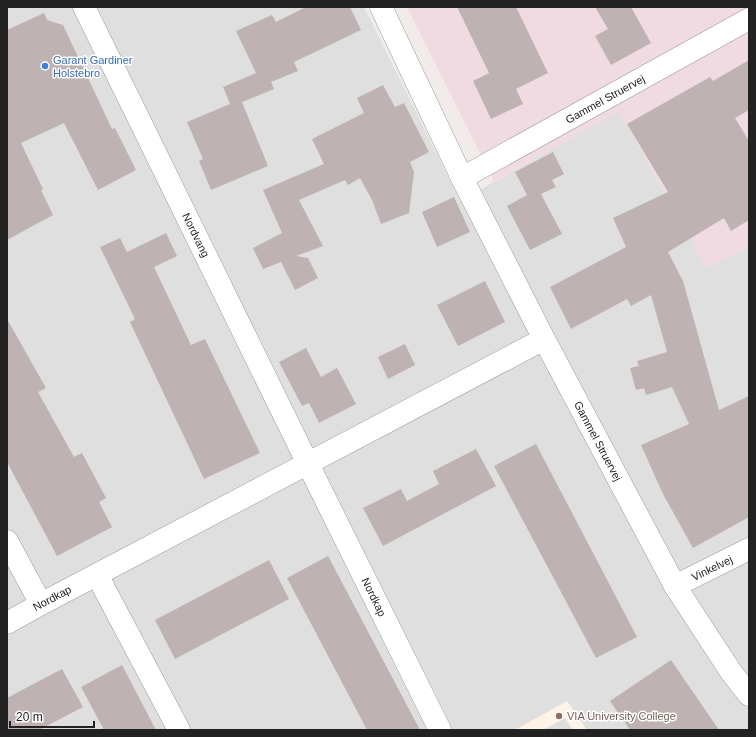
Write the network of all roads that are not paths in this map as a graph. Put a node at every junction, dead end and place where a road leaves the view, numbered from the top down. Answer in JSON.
{"nodes":[{"id":1,"x":84,"y":7,"type":"edge"},
{"id":2,"x":381,"y":7,"type":"edge"},
{"id":3,"x":749,"y":19,"type":"edge"},
{"id":4,"x":462,"y":178,"type":"junction"},
{"id":5,"x":544,"y":339,"type":"junction"},
{"id":6,"x":308,"y":464,"type":"junction"},
{"id":7,"x":7,"y":541,"type":"edge"},
{"id":8,"x":749,"y":549,"type":"edge"},
{"id":9,"x":97,"y":575,"type":"junction"},
{"id":10,"x":675,"y":586,"type":"junction"},
{"id":11,"x":41,"y":604,"type":"junction"},
{"id":12,"x":7,"y":623,"type":"edge"},
{"id":13,"x":749,"y":695,"type":"edge"},
{"id":14,"x":179,"y":730,"type":"edge"},
{"id":15,"x":440,"y":730,"type":"edge"}],
"edges":[{"from":1,"to":6,"type":"street","name":"Nordvang"},
{"from":2,"to":4,"type":"street","name":"Gammel Struervej"},
{"from":3,"to":4,"type":"street","name":"Gammel Struervej"},
{"from":4,"to":5,"type":"street","name":"Gammel Struervej"},
{"from":5,"to":6,"type":"street","name":"Nordkap"},
{"from":5,"to":10,"type":"street","name":"Gammel Struervej"},
{"from":6,"to":9,"type":"street","name":"Nordkap"},
{"from":6,"to":15,"type":"street","name":"Nordkap"},
{"from":7,"to":11,"type":"street"},
{"from":8,"to":10,"type":"street","name":"Vinkelvej"},
{"from":9,"to":11,"type":"street","name":"Nordkap"},
{"from":9,"to":14,"type":"street"},
{"from":10,"to":13,"type":"street","name":"Gammel Struervej"},
{"from":11,"to":12,"type":"street","name":"Nordkap"}]}
